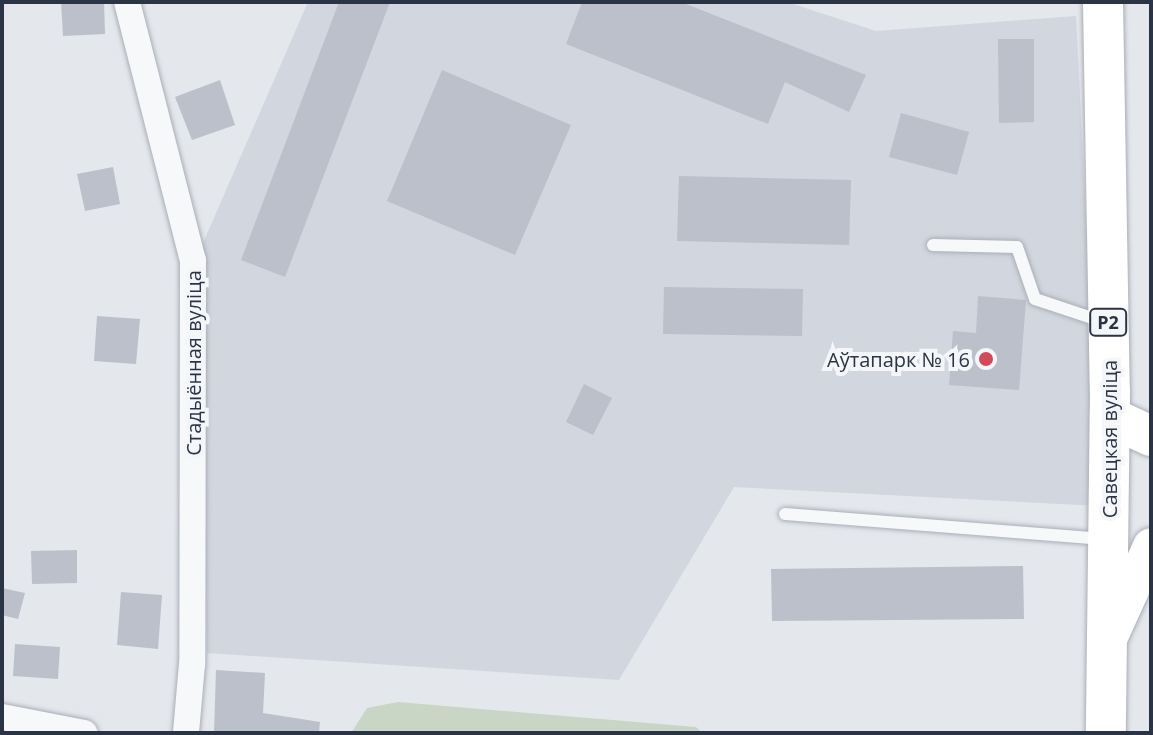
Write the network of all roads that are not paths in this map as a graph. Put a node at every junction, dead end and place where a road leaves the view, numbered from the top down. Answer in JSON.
{"nodes":[{"id":1,"x":127,"y":2,"type":"edge"},
{"id":2,"x":1103,"y":2,"type":"edge"},
{"id":3,"x":933,"y":245,"type":"dead end"},
{"id":4,"x":1108,"y":322,"type":"junction"},
{"id":5,"x":1110,"y":417,"type":"junction"},
{"id":6,"x":1151,"y":436,"type":"edge"},
{"id":7,"x":785,"y":514,"type":"dead end"},
{"id":8,"x":1108,"y":540,"type":"junction"},
{"id":9,"x":1151,"y":546,"type":"edge"},
{"id":10,"x":1108,"y":642,"type":"junction"},
{"id":11,"x":2,"y":717,"type":"edge"},
{"id":12,"x":84,"y":733,"type":"edge"},
{"id":13,"x":186,"y":733,"type":"edge"},
{"id":14,"x":1106,"y":733,"type":"edge"}],
"edges":[{"from":1,"to":13,"type":"street","name":"Стадыённая вуліца"},
{"from":2,"to":4,"type":"main road","name":"Савецкая вуліца","number":"Р2"},
{"from":3,"to":4,"type":"lane"},
{"from":4,"to":5,"type":"main road","name":"Савецкая вуліца","number":"Р2"},
{"from":5,"to":6,"type":"main road"},
{"from":5,"to":8,"type":"main road","name":"Савецкая вуліца","number":"Р2"},
{"from":7,"to":8,"type":"lane"},
{"from":8,"to":10,"type":"main road","name":"Савецкая вуліца","number":"Р2"},
{"from":9,"to":10,"type":"main road"},
{"from":10,"to":14,"type":"main road","name":"Савецкая вуліца","number":"Р2"},
{"from":11,"to":12,"type":"street"}]}
